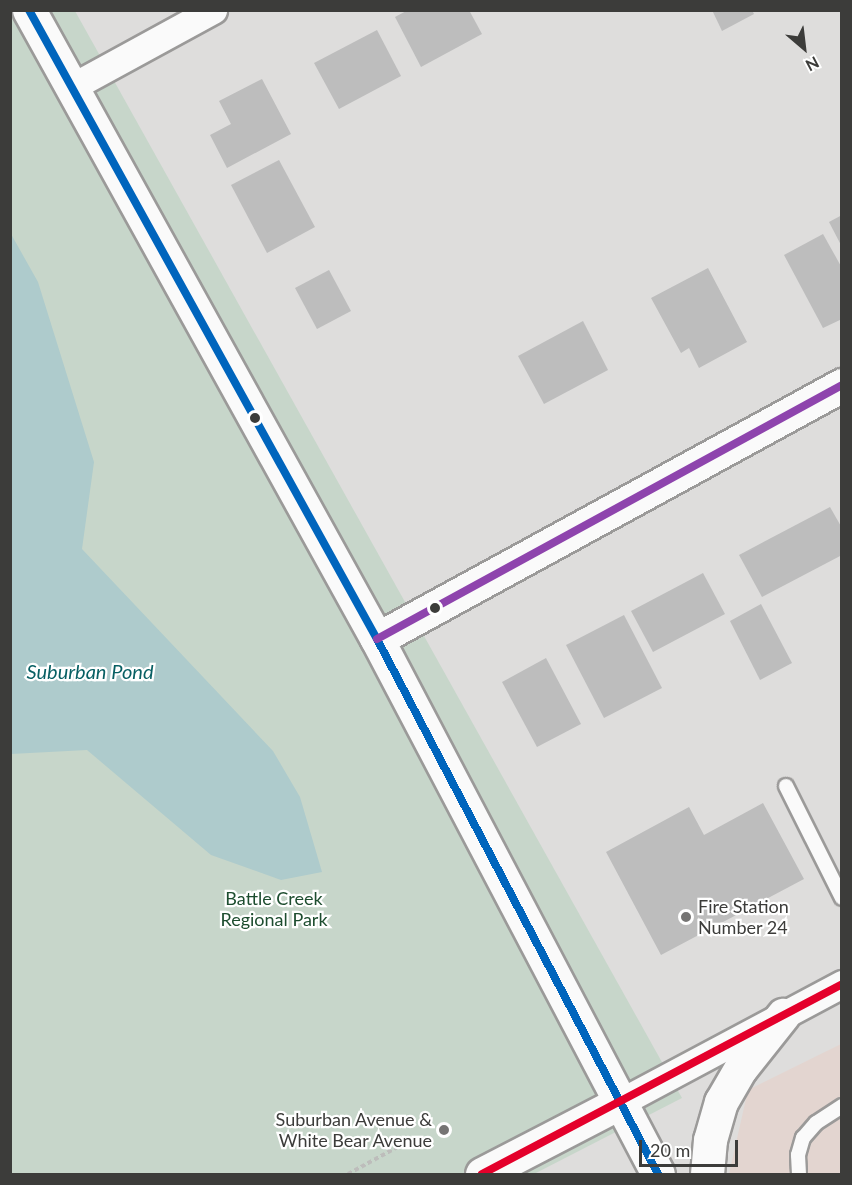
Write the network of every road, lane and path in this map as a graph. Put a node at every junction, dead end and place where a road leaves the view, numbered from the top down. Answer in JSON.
{"nodes":[{"id":1,"x":29,"y":10,"type":"edge"},
{"id":2,"x":213,"y":10,"type":"edge"},
{"id":3,"x":70,"y":88,"type":"junction"},
{"id":4,"x":842,"y":386,"type":"edge"},
{"id":5,"x":377,"y":639,"type":"junction"},
{"id":6,"x":786,"y":786,"type":"dead end"},
{"id":7,"x":842,"y":898,"type":"edge"},
{"id":8,"x":842,"y":984,"type":"edge"},
{"id":9,"x":783,"y":1015,"type":"junction"},
{"id":10,"x":619,"y":1103,"type":"junction"},
{"id":11,"x":842,"y":1106,"type":"edge"},
{"id":12,"x":410,"y":1140,"type":"dead end"},
{"id":13,"x":348,"y":1174,"type":"edge"},
{"id":14,"x":482,"y":1174,"type":"edge"},
{"id":15,"x":658,"y":1174,"type":"edge"},
{"id":16,"x":707,"y":1174,"type":"edge"},
{"id":17,"x":799,"y":1174,"type":"edge"}],
"edges":[{"from":1,"to":3,"type":"street"},
{"from":2,"to":3,"type":"street"},
{"from":3,"to":5,"type":"street"},
{"from":4,"to":5,"type":"street"},
{"from":5,"to":10,"type":"street"},
{"from":6,"to":7,"type":"lane"},
{"from":8,"to":9,"type":"street"},
{"from":9,"to":10,"type":"street"},
{"from":9,"to":16,"type":"street"},
{"from":10,"to":14,"type":"street"},
{"from":10,"to":15,"type":"street"},
{"from":11,"to":17,"type":"lane"},
{"from":12,"to":13,"type":"path"}]}
